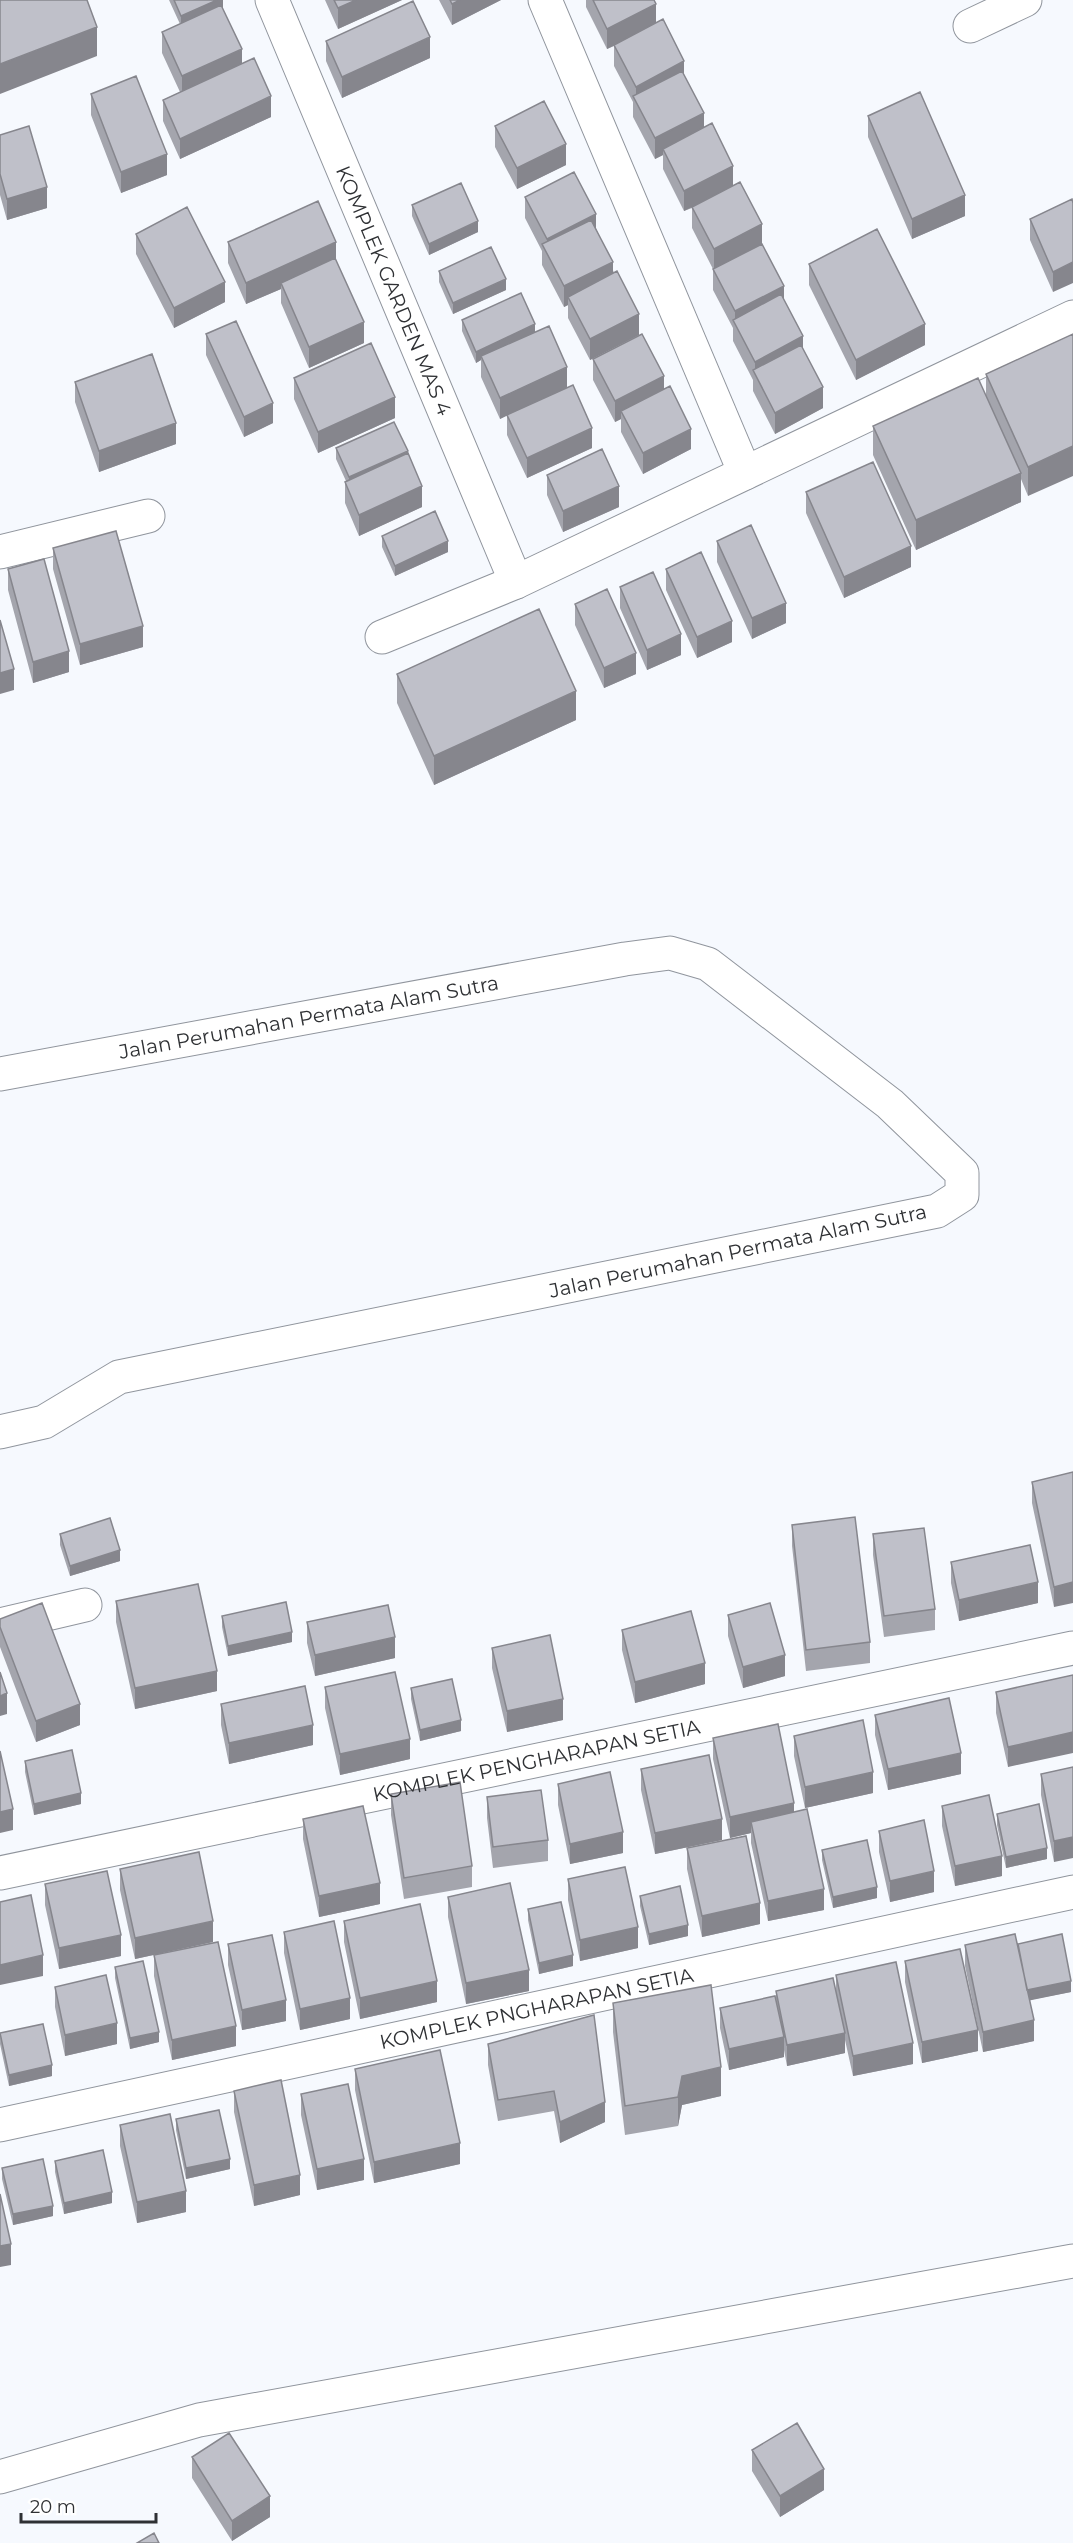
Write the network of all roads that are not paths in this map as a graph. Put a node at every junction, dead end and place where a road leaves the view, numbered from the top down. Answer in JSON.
{"nodes":[{"id":1,"x":272,"y":0,"type":"edge"},
{"id":2,"x":545,"y":0,"type":"edge"},
{"id":3,"x":1025,"y":0,"type":"edge"},
{"id":4,"x":970,"y":26,"type":"dead end"},
{"id":5,"x":1073,"y":317,"type":"edge"},
{"id":6,"x":745,"y":473,"type":"junction"},
{"id":7,"x":148,"y":516,"type":"dead end"},
{"id":8,"x":0,"y":552,"type":"edge"},
{"id":9,"x":516,"y":582,"type":"junction"},
{"id":10,"x":382,"y":637,"type":"dead end"},
{"id":11,"x":0,"y":1074,"type":"edge"},
{"id":12,"x":0,"y":1432,"type":"edge"},
{"id":13,"x":85,"y":1605,"type":"dead end"},
{"id":14,"x":0,"y":1625,"type":"edge"},
{"id":15,"x":1073,"y":1648,"type":"edge"},
{"id":16,"x":0,"y":1873,"type":"edge"},
{"id":17,"x":1073,"y":1892,"type":"edge"},
{"id":18,"x":0,"y":2125,"type":"edge"},
{"id":19,"x":1073,"y":2261,"type":"edge"},
{"id":20,"x":0,"y":2477,"type":"edge"}],
"edges":[{"from":1,"to":9,"type":"street","name":"KOMPLEK GARDEN MAS 4"},
{"from":2,"to":6,"type":"street"},
{"from":3,"to":4,"type":"street"},
{"from":5,"to":6,"type":"street"},
{"from":6,"to":9,"type":"street"},
{"from":7,"to":8,"type":"street"},
{"from":9,"to":10,"type":"street"},
{"from":11,"to":12,"type":"street","name":"Jalan Perumahan Permata Alam Sutra"},
{"from":13,"to":14,"type":"street"},
{"from":15,"to":16,"type":"street","name":"KOMPLEK PENGHARAPAN SETIA"},
{"from":17,"to":18,"type":"street","name":"KOMPLEK PNGHARAPAN SETIA"},
{"from":19,"to":20,"type":"street"}]}
